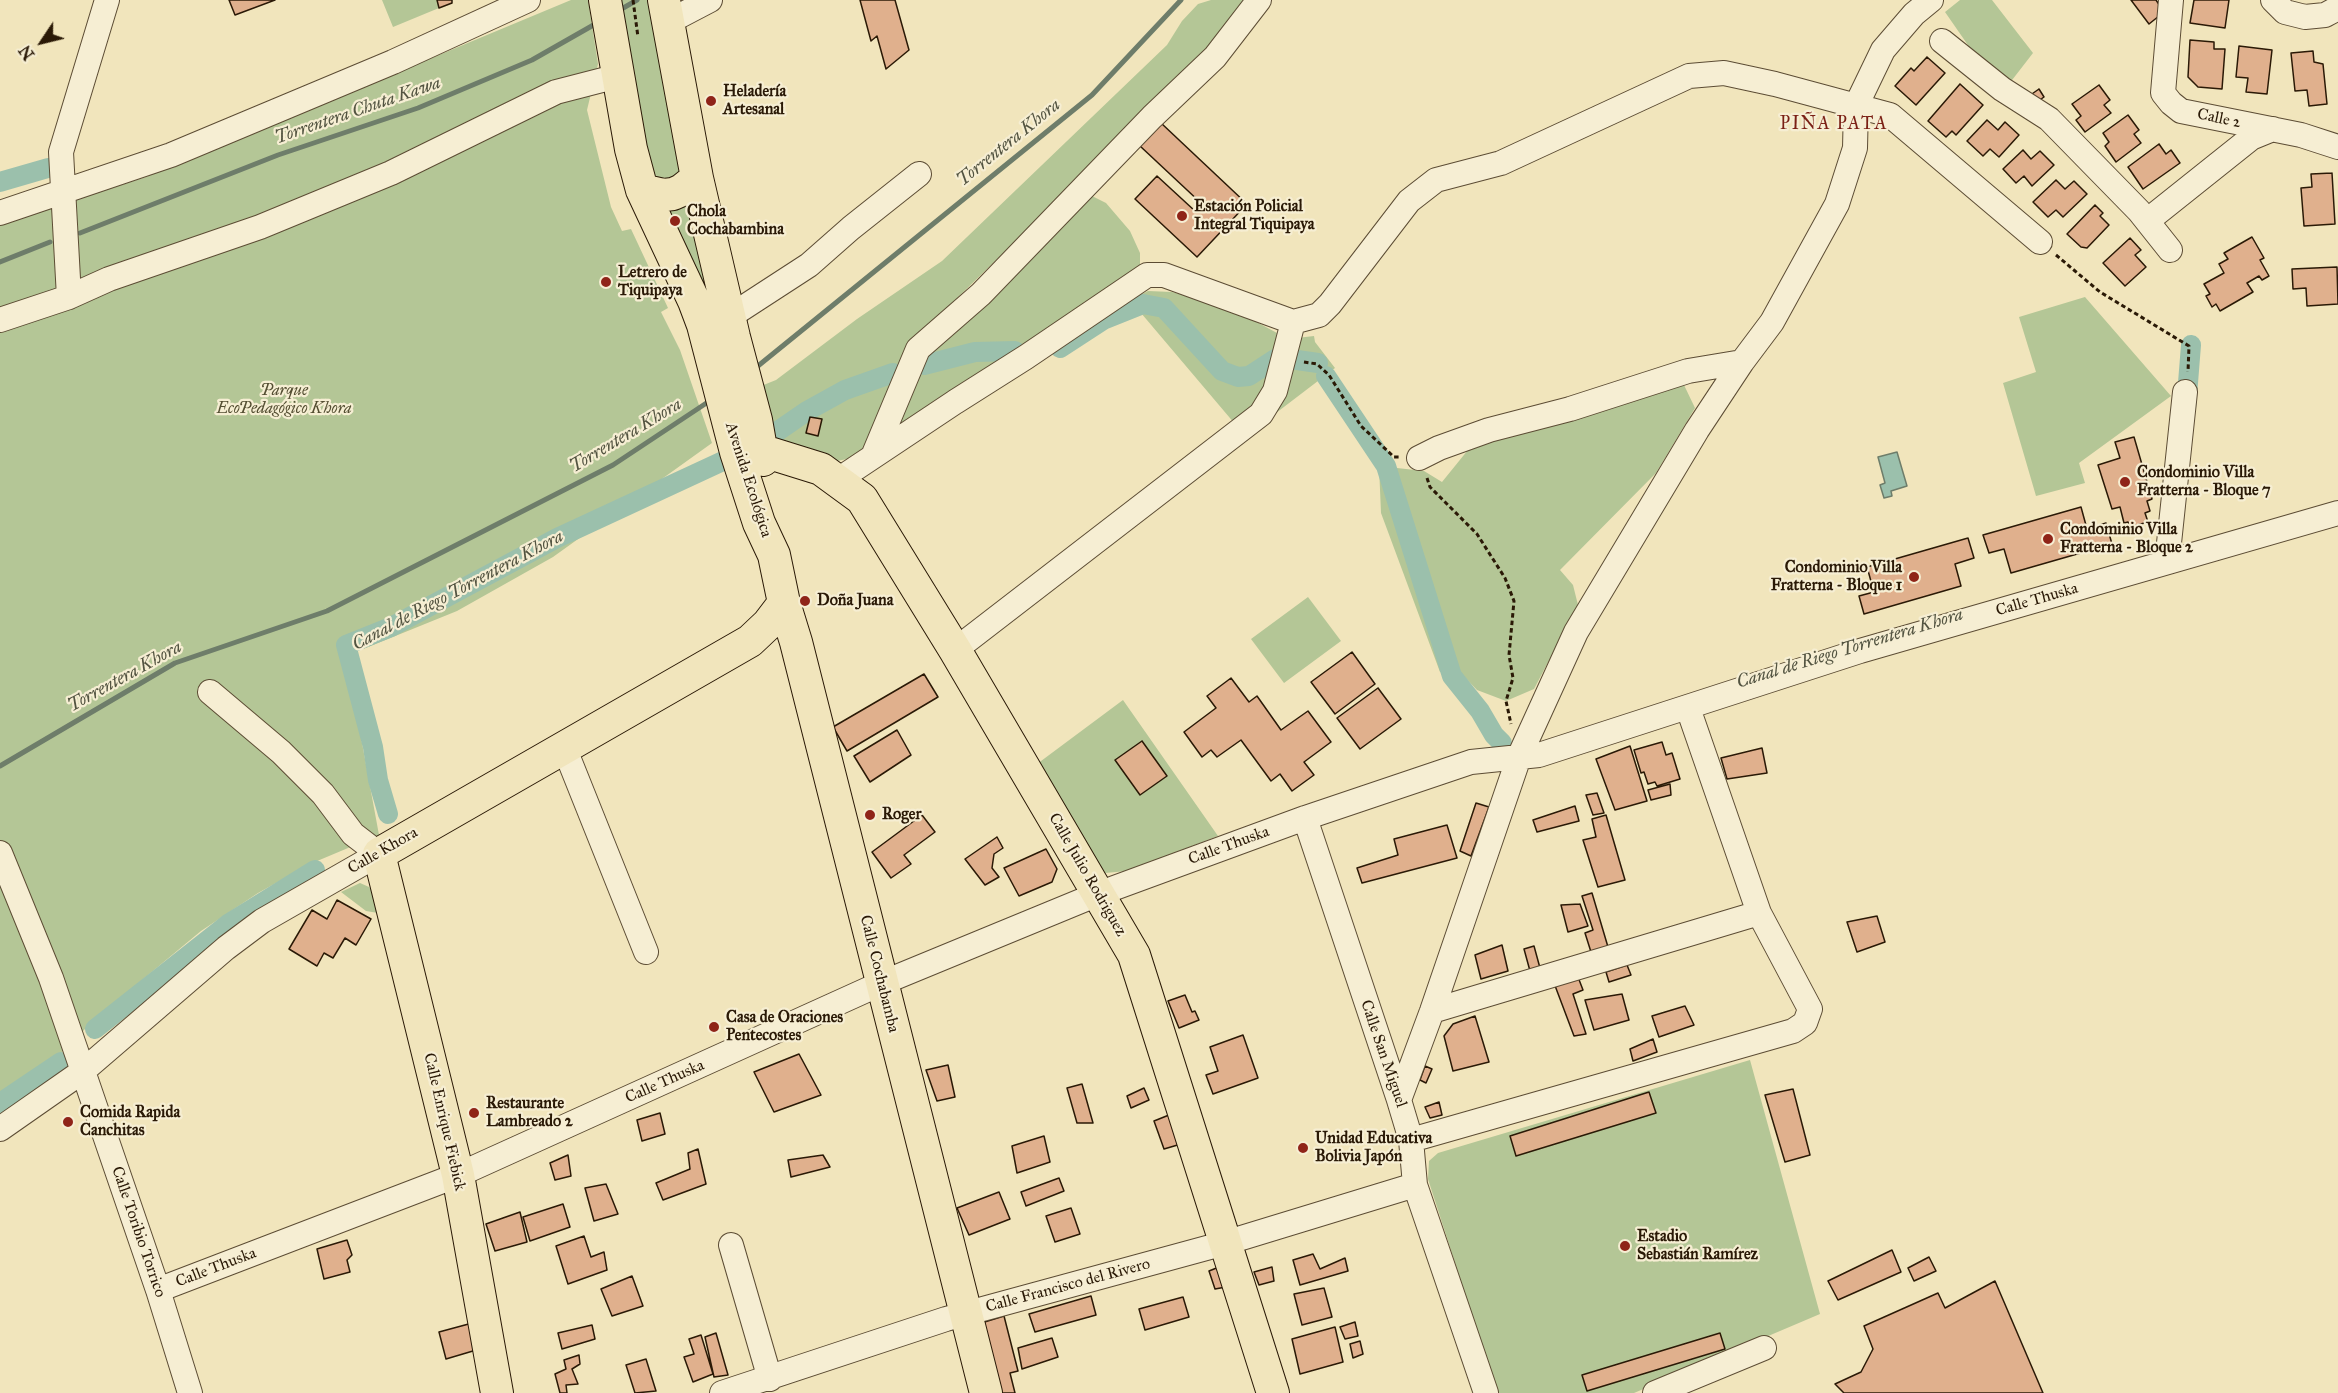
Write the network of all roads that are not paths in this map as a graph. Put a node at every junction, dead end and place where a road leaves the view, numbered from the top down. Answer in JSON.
{"nodes":[{"id":1,"x":107,"y":0,"type":"edge"},
{"id":2,"x":528,"y":0,"type":"edge"},
{"id":3,"x":605,"y":0,"type":"edge"},
{"id":4,"x":710,"y":0,"type":"edge"},
{"id":5,"x":1259,"y":0,"type":"edge"},
{"id":6,"x":1931,"y":0,"type":"edge"},
{"id":7,"x":2170,"y":0,"type":"edge"},
{"id":8,"x":2273,"y":0,"type":"edge"},
{"id":9,"x":2338,"y":8,"type":"edge"},
{"id":10,"x":666,"y":12,"type":"edge"},
{"id":11,"x":1942,"y":41,"type":"dead end"},
{"id":12,"x":618,"y":76,"type":"junction"},
{"id":13,"x":1856,"y":106,"type":"junction"},
{"id":14,"x":2216,"y":117,"type":"junction"},
{"id":15,"x":2273,"y":129,"type":"junction"},
{"id":16,"x":2338,"y":147,"type":"edge"},
{"id":17,"x":919,"y":174,"type":"dead end"},
{"id":18,"x":697,"y":178,"type":"junction"},
{"id":19,"x":642,"y":190,"type":"junction"},
{"id":20,"x":65,"y":191,"type":"junction"},
{"id":21,"x":0,"y":213,"type":"edge"},
{"id":22,"x":2143,"y":216,"type":"junction"},
{"id":23,"x":2040,"y":242,"type":"road end"},
{"id":24,"x":2170,"y":250,"type":"dead end"},
{"id":25,"x":69,"y":297,"type":"junction"},
{"id":26,"x":0,"y":320,"type":"edge"},
{"id":27,"x":1293,"y":322,"type":"junction"},
{"id":28,"x":725,"y":336,"type":"junction"},
{"id":29,"x":1742,"y":362,"type":"junction"},
{"id":30,"x":2185,"y":392,"type":"road end"},
{"id":31,"x":736,"y":412,"type":"junction"},
{"id":32,"x":760,"y":450,"type":"junction"},
{"id":33,"x":874,"y":454,"type":"junction"},
{"id":34,"x":1419,"y":458,"type":"road end"},
{"id":35,"x":838,"y":480,"type":"junction"},
{"id":36,"x":2338,"y":513,"type":"edge"},
{"id":37,"x":774,"y":555,"type":"junction"},
{"id":38,"x":2167,"y":562,"type":"junction"},
{"id":39,"x":784,"y":603,"type":"junction"},
{"id":40,"x":955,"y":650,"type":"junction"},
{"id":41,"x":210,"y":692,"type":"dead end"},
{"id":42,"x":1688,"y":708,"type":"junction"},
{"id":43,"x":564,"y":747,"type":"junction"},
{"id":44,"x":1519,"y":757,"type":"junction"},
{"id":45,"x":1305,"y":818,"type":"junction"},
{"id":46,"x":0,"y":853,"type":"edge"},
{"id":47,"x":379,"y":854,"type":"junction"},
{"id":48,"x":1098,"y":894,"type":"junction"},
{"id":49,"x":1759,"y":914,"type":"junction"},
{"id":50,"x":646,"y":952,"type":"dead end"},
{"id":51,"x":882,"y":983,"type":"junction"},
{"id":52,"x":1432,"y":1011,"type":"junction"},
{"id":53,"x":83,"y":1071,"type":"junction"},
{"id":54,"x":1399,"y":1100,"type":"junction"},
{"id":55,"x":0,"y":1129,"type":"edge"},
{"id":56,"x":1411,"y":1140,"type":"junction"},
{"id":57,"x":458,"y":1175,"type":"junction"},
{"id":58,"x":1415,"y":1185,"type":"junction"},
{"id":59,"x":1225,"y":1243,"type":"junction"},
{"id":60,"x":731,"y":1245,"type":"dead end"},
{"id":61,"x":158,"y":1290,"type":"junction"},
{"id":62,"x":965,"y":1314,"type":"junction"},
{"id":63,"x":1764,"y":1348,"type":"dead end"},
{"id":64,"x":770,"y":1378,"type":"junction"},
{"id":65,"x":190,"y":1393,"type":"edge"},
{"id":66,"x":496,"y":1393,"type":"edge"},
{"id":67,"x":722,"y":1393,"type":"edge"},
{"id":68,"x":986,"y":1393,"type":"edge"},
{"id":69,"x":1274,"y":1393,"type":"edge"},
{"id":70,"x":1486,"y":1393,"type":"edge"},
{"id":71,"x":1655,"y":1393,"type":"edge"}],
"edges":[{"from":1,"to":20,"type":"street"},
{"from":2,"to":20,"type":"street"},
{"from":3,"to":12,"type":"main road","name":"Avenida Ecológica"},
{"from":4,"to":10,"type":"street"},
{"from":5,"to":33,"type":"street"},
{"from":6,"to":13,"type":"street"},
{"from":7,"to":14,"type":"street","name":"Calle 2"},
{"from":8,"to":9,"type":"street"},
{"from":10,"to":18,"type":"main road","name":"Avenida Ecológica"},
{"from":11,"to":22,"type":"street"},
{"from":12,"to":19,"type":"main road","name":"Avenida Ecológica"},
{"from":12,"to":25,"type":"street"},
{"from":13,"to":23,"type":"street"},
{"from":13,"to":27,"type":"street"},
{"from":13,"to":29,"type":"street"},
{"from":14,"to":15,"type":"street","name":"Calle 2"},
{"from":14,"to":22,"type":"street"},
{"from":15,"to":16,"type":"street","name":"Calle 2"},
{"from":15,"to":22,"type":"street"},
{"from":17,"to":28,"type":"street"},
{"from":18,"to":19,"type":"main road"},
{"from":18,"to":28,"type":"main road","name":"Avenida Ecológica"},
{"from":19,"to":28,"type":"main road","name":"Avenida Ecológica"},
{"from":20,"to":21,"type":"street"},
{"from":20,"to":25,"type":"street"},
{"from":22,"to":24,"type":"street"},
{"from":25,"to":26,"type":"street"},
{"from":27,"to":33,"type":"street"},
{"from":27,"to":40,"type":"street"},
{"from":28,"to":31,"type":"main road","name":"Avenida Ecológica"},
{"from":29,"to":34,"type":"street"},
{"from":29,"to":44,"type":"street"},
{"from":30,"to":38,"type":"street"},
{"from":31,"to":32,"type":"main road"},
{"from":31,"to":37,"type":"main road","name":"Avenida Ecológica"},
{"from":32,"to":35,"type":"main road","name":"Calle Julio Rodriguez"},
{"from":32,"to":37,"type":"main road","name":"Avenida Ecológica"},
{"from":33,"to":35,"type":"street"},
{"from":35,"to":40,"type":"main road","name":"Calle Julio Rodriguez"},
{"from":36,"to":38,"type":"street","name":"Calle Thuska"},
{"from":37,"to":39,"type":"main road","name":"Calle Cochabamba"},
{"from":38,"to":42,"type":"street","name":"Calle Thuska"},
{"from":39,"to":43,"type":"main road","name":"Calle Khora"},
{"from":39,"to":51,"type":"main road","name":"Calle Cochabamba"},
{"from":40,"to":48,"type":"main road","name":"Calle Julio Rodriguez"},
{"from":41,"to":47,"type":"street"},
{"from":42,"to":44,"type":"street","name":"Calle Thuska"},
{"from":42,"to":49,"type":"street"},
{"from":43,"to":47,"type":"main road","name":"Calle Khora"},
{"from":43,"to":50,"type":"street"},
{"from":44,"to":45,"type":"street","name":"Calle Thuska"},
{"from":44,"to":52,"type":"street"},
{"from":45,"to":48,"type":"street","name":"Calle Thuska"},
{"from":45,"to":54,"type":"street","name":"Calle San Miguel"},
{"from":46,"to":53,"type":"street","name":"Calle Toribio Torrico"},
{"from":47,"to":53,"type":"street","name":"Calle Khora"},
{"from":47,"to":57,"type":"main road","name":"Calle Enrique Fiebick"},
{"from":48,"to":51,"type":"street","name":"Calle Thuska"},
{"from":48,"to":59,"type":"main road","name":"Calle Julio Rodriguez"},
{"from":49,"to":52,"type":"street"},
{"from":49,"to":56,"type":"street"},
{"from":51,"to":57,"type":"street","name":"Calle Thuska"},
{"from":51,"to":62,"type":"main road","name":"Calle Cochabamba"},
{"from":52,"to":54,"type":"street"},
{"from":53,"to":55,"type":"street","name":"Calle Khora"},
{"from":53,"to":61,"type":"street","name":"Calle Toribio Torrico"},
{"from":54,"to":56,"type":"street","name":"Calle San Miguel"},
{"from":56,"to":58,"type":"street","name":"Calle San Miguel"},
{"from":57,"to":61,"type":"street","name":"Calle Thuska"},
{"from":57,"to":66,"type":"main road","name":"Calle Enrique Fiebick"},
{"from":58,"to":59,"type":"street","name":"Calle Francisco del Rivero"},
{"from":58,"to":70,"type":"street","name":"Calle San Miguel"},
{"from":59,"to":62,"type":"street","name":"Calle Francisco del Rivero"},
{"from":59,"to":69,"type":"main road","name":"Calle Julio Rodriguez"},
{"from":60,"to":64,"type":"street"},
{"from":61,"to":65,"type":"street","name":"Calle Toribio Torrico"},
{"from":62,"to":64,"type":"street","name":"Calle Francisco del Rivero"},
{"from":62,"to":68,"type":"main road","name":"Calle Cochabamba"},
{"from":63,"to":71,"type":"street"},
{"from":64,"to":67,"type":"street","name":"Calle Francisco del Rivero"}]}
